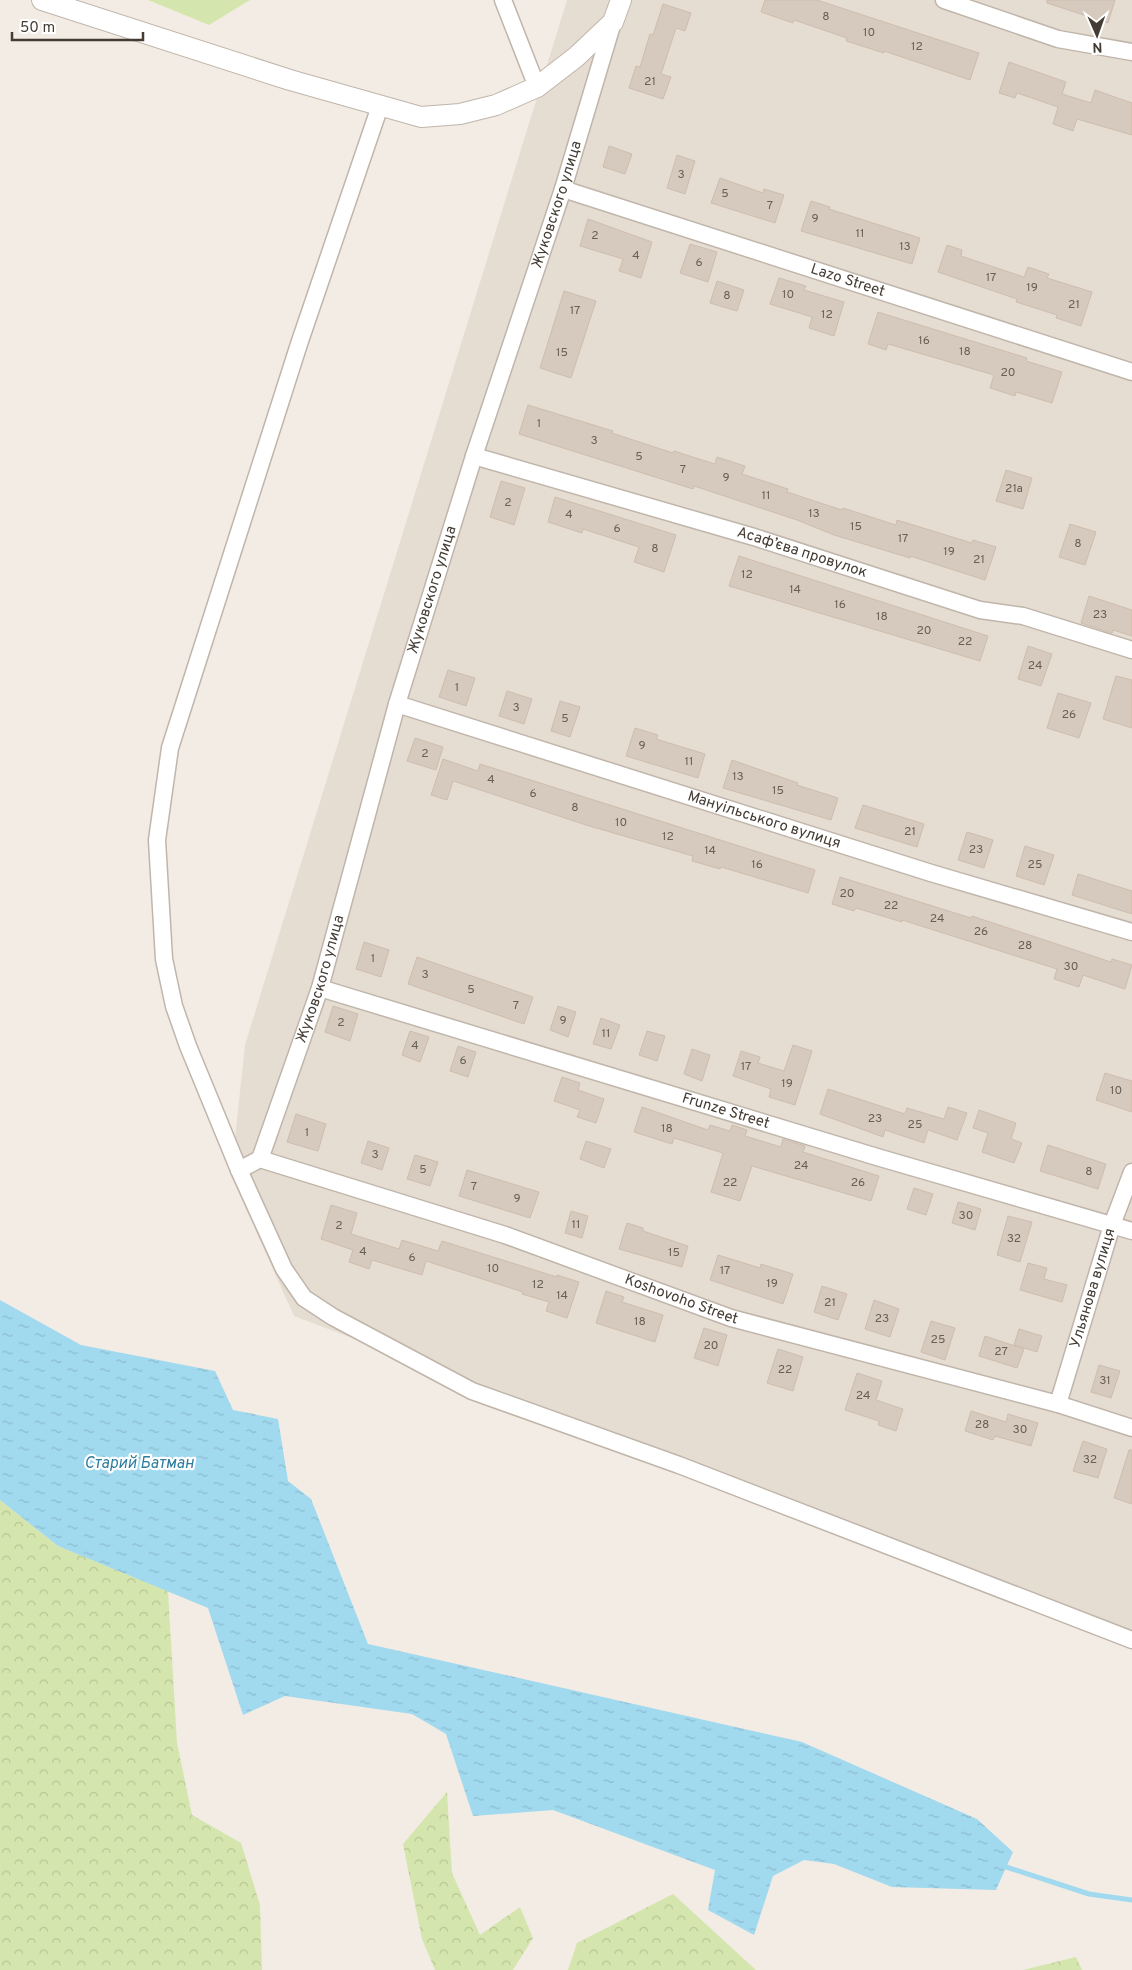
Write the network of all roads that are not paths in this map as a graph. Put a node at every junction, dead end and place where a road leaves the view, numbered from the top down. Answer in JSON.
{"nodes":[{"id":1,"x":42,"y":0,"type":"edge"},
{"id":2,"x":503,"y":0,"type":"edge"},
{"id":3,"x":621,"y":0,"type":"edge"},
{"id":4,"x":944,"y":0,"type":"edge"},
{"id":5,"x":613,"y":22,"type":"junction"},
{"id":6,"x":1132,"y":52,"type":"edge"},
{"id":7,"x":537,"y":87,"type":"junction"},
{"id":8,"x":380,"y":106,"type":"junction"},
{"id":9,"x":563,"y":190,"type":"junction"},
{"id":10,"x":1132,"y":372,"type":"edge"},
{"id":11,"x":474,"y":456,"type":"junction"},
{"id":12,"x":1132,"y":650,"type":"edge"},
{"id":13,"x":397,"y":704,"type":"junction"},
{"id":14,"x":1132,"y":932,"type":"edge"},
{"id":15,"x":320,"y":988,"type":"junction"},
{"id":16,"x":260,"y":1159,"type":"junction"},
{"id":17,"x":239,"y":1170,"type":"junction"},
{"id":18,"x":1132,"y":1172,"type":"edge"},
{"id":19,"x":1112,"y":1225,"type":"junction"},
{"id":20,"x":1132,"y":1231,"type":"edge"},
{"id":21,"x":1058,"y":1404,"type":"junction"},
{"id":22,"x":1132,"y":1428,"type":"edge"},
{"id":23,"x":1132,"y":1640,"type":"edge"}],
"edges":[{"from":1,"to":8,"type":"street"},
{"from":2,"to":7,"type":"street"},
{"from":3,"to":5,"type":"street"},
{"from":4,"to":6,"type":"street"},
{"from":5,"to":7,"type":"street"},
{"from":5,"to":9,"type":"street","name":"Жуковского улица"},
{"from":7,"to":8,"type":"street"},
{"from":8,"to":17,"type":"street"},
{"from":9,"to":10,"type":"street","name":"Lazo Street"},
{"from":9,"to":11,"type":"street","name":"Жуковского улица"},
{"from":11,"to":12,"type":"street","name":"Асаф’єва провулок"},
{"from":11,"to":13,"type":"street","name":"Жуковского улица"},
{"from":13,"to":14,"type":"street","name":"Мануільського вулиця"},
{"from":13,"to":15,"type":"street","name":"Жуковского улица"},
{"from":15,"to":16,"type":"street","name":"Жуковского улица"},
{"from":15,"to":19,"type":"street","name":"Frunze Street"},
{"from":16,"to":17,"type":"street"},
{"from":16,"to":21,"type":"street","name":"Koshovoho Street"},
{"from":17,"to":23,"type":"street"},
{"from":18,"to":19,"type":"street","name":"Ульянова вулиця"},
{"from":19,"to":20,"type":"street","name":"Frunze Street"},
{"from":19,"to":21,"type":"street","name":"Ульянова вулиця"},
{"from":21,"to":22,"type":"street","name":"Koshovoho Street"}]}
